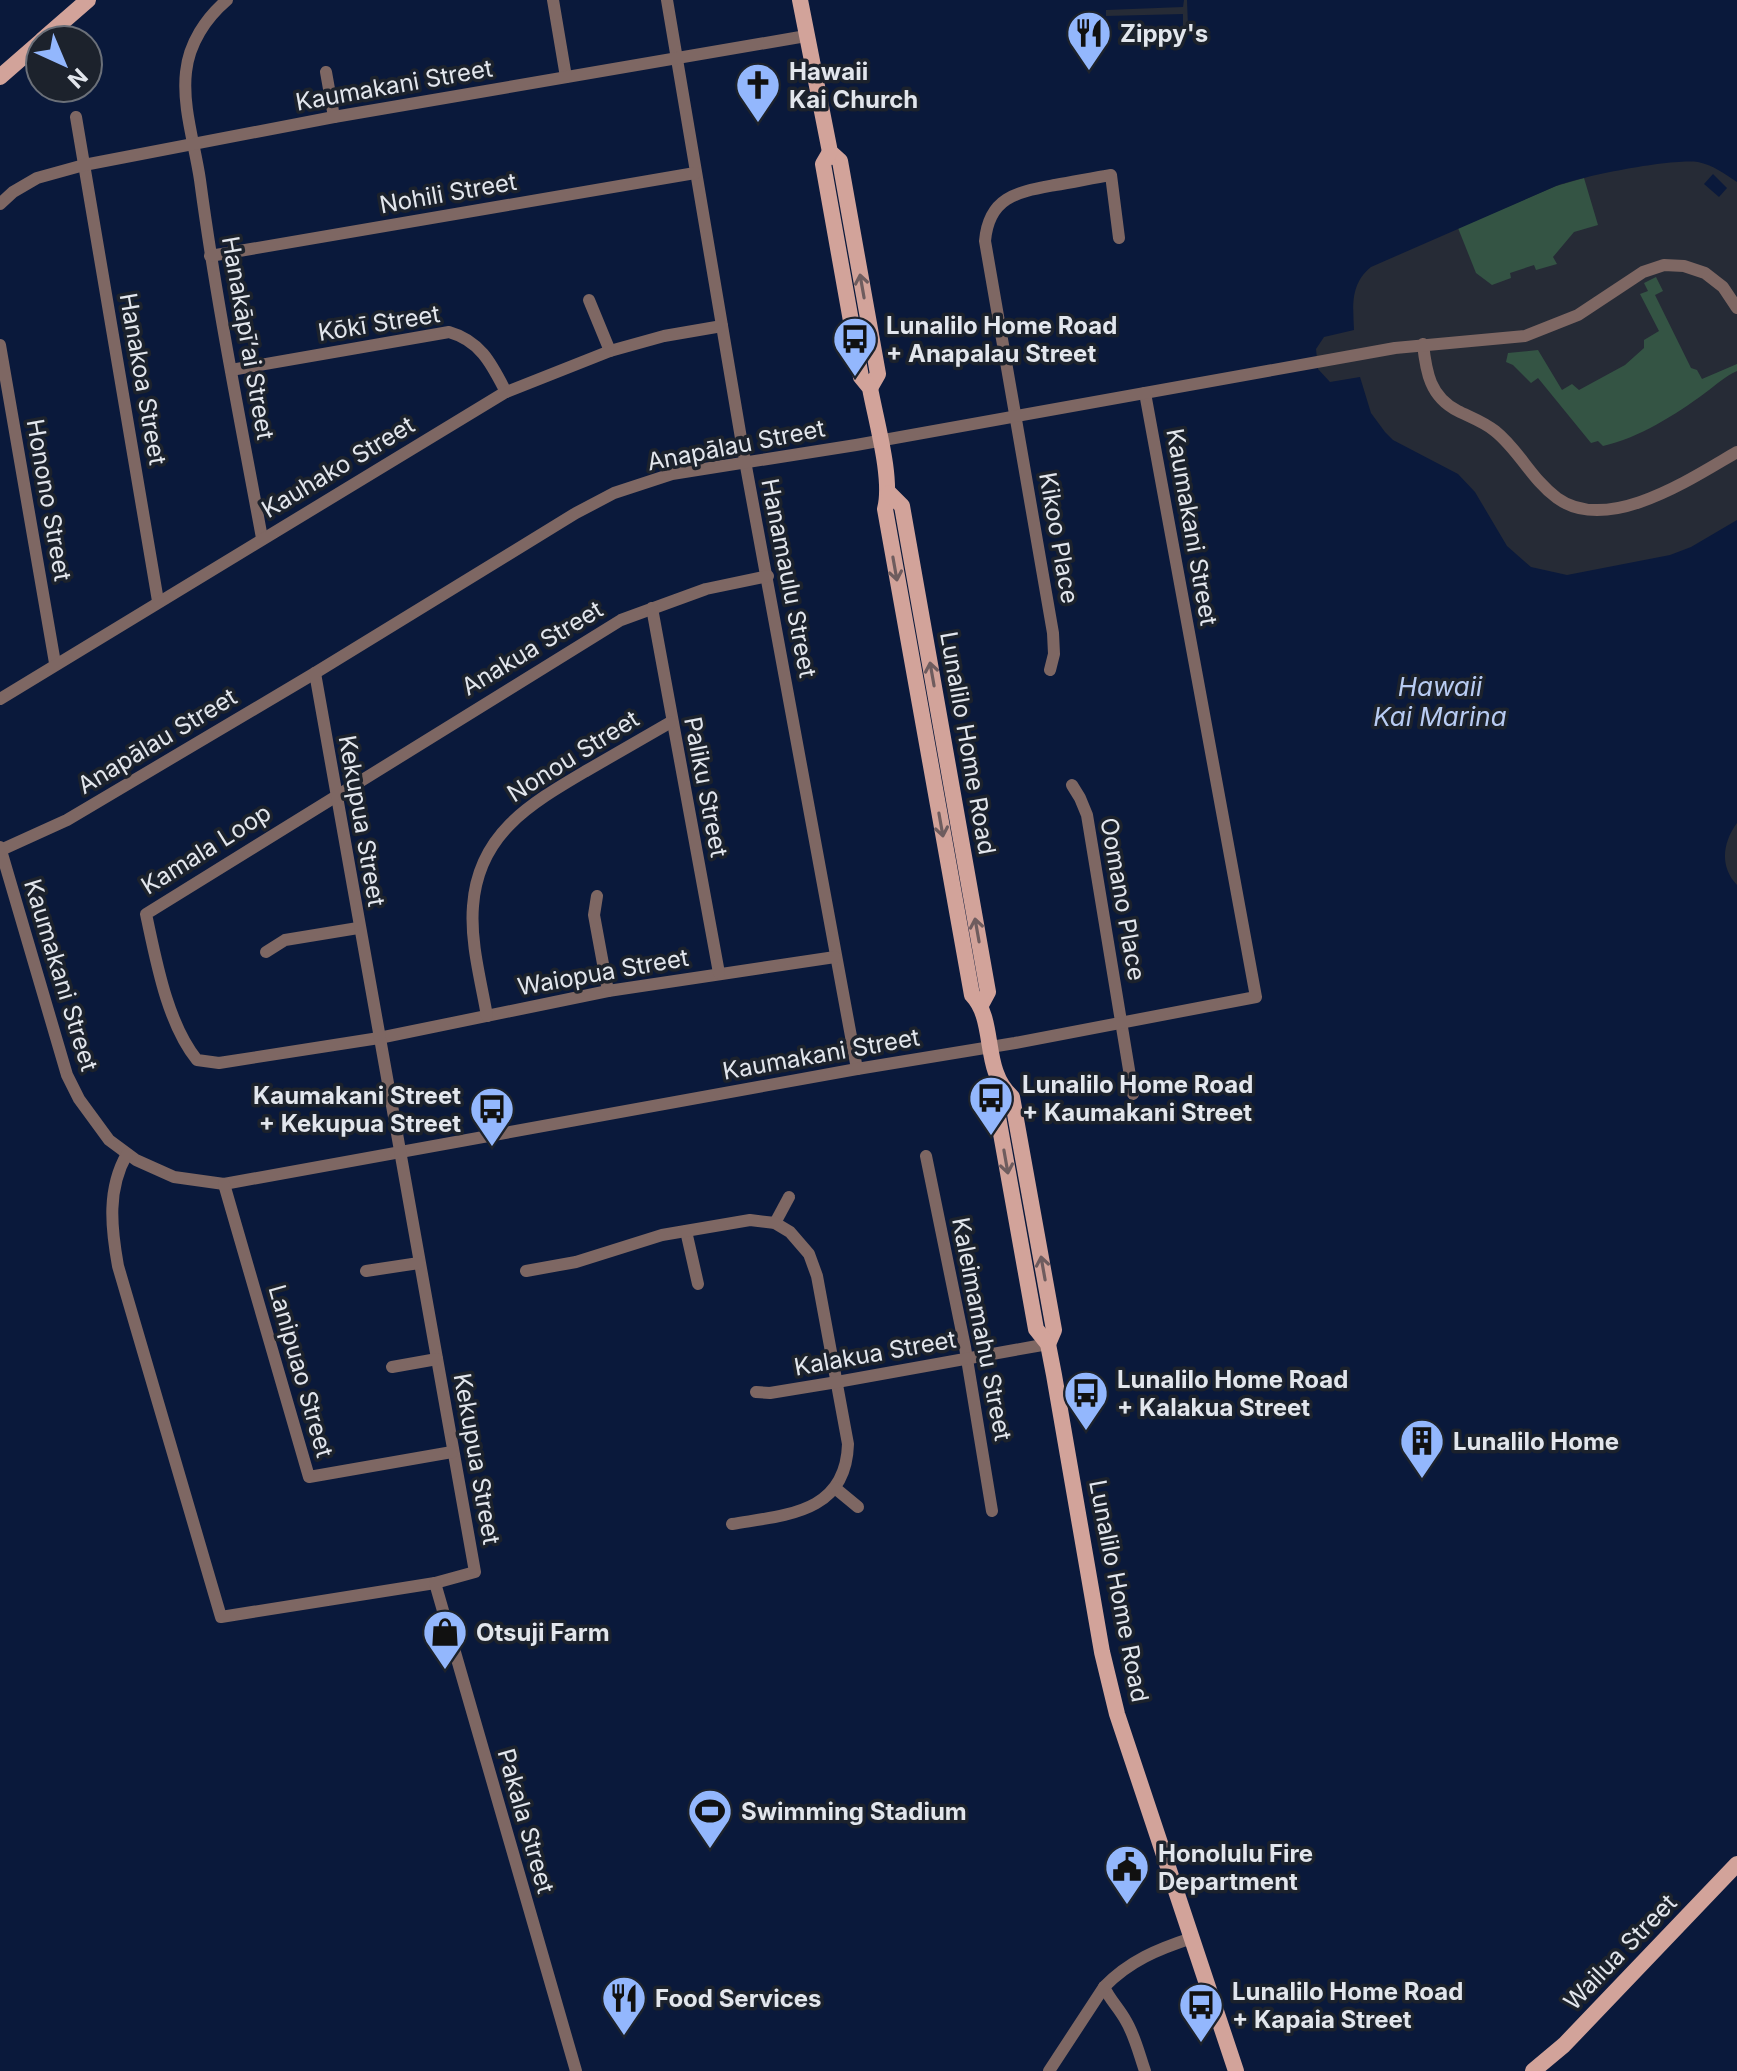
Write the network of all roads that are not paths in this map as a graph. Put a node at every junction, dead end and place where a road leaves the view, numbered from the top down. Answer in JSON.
{"nodes":[{"id":1,"x":88,"y":0,"type":"edge"},
{"id":2,"x":227,"y":0,"type":"edge"},
{"id":3,"x":553,"y":0,"type":"edge"},
{"id":4,"x":667,"y":0,"type":"edge"},
{"id":5,"x":800,"y":0,"type":"edge"},
{"id":6,"x":60,"y":24,"type":"edge"},
{"id":7,"x":806,"y":36,"type":"junction"},
{"id":8,"x":24,"y":56,"type":"edge"},
{"id":9,"x":677,"y":58,"type":"junction"},
{"id":10,"x":326,"y":72,"type":"dead end"},
{"id":11,"x":0,"y":77,"type":"edge"},
{"id":12,"x":566,"y":77,"type":"junction"},
{"id":13,"x":76,"y":117,"type":"dead end"},
{"id":14,"x":334,"y":117,"type":"junction"},
{"id":15,"x":195,"y":145,"type":"junction"},
{"id":16,"x":84,"y":165,"type":"junction"},
{"id":17,"x":695,"y":173,"type":"junction"},
{"id":18,"x":0,"y":204,"type":"edge"},
{"id":19,"x":1119,"y":238,"type":"dead end"},
{"id":20,"x":210,"y":256,"type":"junction"},
{"id":21,"x":589,"y":300,"type":"dead end"},
{"id":22,"x":1737,"y":308,"type":"edge"},
{"id":23,"x":722,"y":326,"type":"junction"},
{"id":24,"x":1423,"y":344,"type":"junction"},
{"id":25,"x":0,"y":345,"type":"edge"},
{"id":26,"x":610,"y":351,"type":"junction"},
{"id":27,"x":231,"y":370,"type":"junction"},
{"id":28,"x":506,"y":392,"type":"junction"},
{"id":29,"x":1145,"y":393,"type":"junction"},
{"id":30,"x":1014,"y":414,"type":"junction"},
{"id":31,"x":880,"y":440,"type":"junction"},
{"id":32,"x":1737,"y":452,"type":"edge"},
{"id":33,"x":746,"y":464,"type":"junction"},
{"id":34,"x":262,"y":538,"type":"junction"},
{"id":35,"x":768,"y":576,"type":"junction"},
{"id":36,"x":158,"y":601,"type":"junction"},
{"id":37,"x":652,"y":608,"type":"junction"},
{"id":38,"x":55,"y":663,"type":"junction"},
{"id":39,"x":1050,"y":670,"type":"dead end"},
{"id":40,"x":315,"y":673,"type":"junction"},
{"id":41,"x":0,"y":699,"type":"edge"},
{"id":42,"x":671,"y":722,"type":"junction"},
{"id":43,"x":1072,"y":785,"type":"dead end"},
{"id":44,"x":336,"y":794,"type":"junction"},
{"id":45,"x":0,"y":849,"type":"edge"},
{"id":46,"x":597,"y":896,"type":"dead end"},
{"id":47,"x":358,"y":928,"type":"junction"},
{"id":48,"x":266,"y":952,"type":"dead end"},
{"id":49,"x":835,"y":957,"type":"junction"},
{"id":50,"x":719,"y":973,"type":"junction"},
{"id":51,"x":608,"y":991,"type":"junction"},
{"id":52,"x":487,"y":1016,"type":"junction"},
{"id":53,"x":1123,"y":1024,"type":"junction"},
{"id":54,"x":379,"y":1038,"type":"junction"},
{"id":55,"x":989,"y":1048,"type":"junction"},
{"id":56,"x":857,"y":1069,"type":"junction"},
{"id":57,"x":1133,"y":1094,"type":"dead end"},
{"id":58,"x":400,"y":1152,"type":"junction"},
{"id":59,"x":127,"y":1154,"type":"junction"},
{"id":60,"x":926,"y":1156,"type":"dead end"},
{"id":61,"x":224,"y":1184,"type":"junction"},
{"id":62,"x":789,"y":1197,"type":"dead end"},
{"id":63,"x":775,"y":1223,"type":"junction"},
{"id":64,"x":686,"y":1231,"type":"junction"},
{"id":65,"x":419,"y":1263,"type":"junction"},
{"id":66,"x":366,"y":1271,"type":"dead end"},
{"id":67,"x":526,"y":1271,"type":"dead end"},
{"id":68,"x":698,"y":1284,"type":"dead end"},
{"id":69,"x":1048,"y":1344,"type":"junction"},
{"id":70,"x":437,"y":1359,"type":"junction"},
{"id":71,"x":967,"y":1360,"type":"junction"},
{"id":72,"x":392,"y":1367,"type":"dead end"},
{"id":73,"x":837,"y":1382,"type":"junction"},
{"id":74,"x":756,"y":1392,"type":"dead end"},
{"id":75,"x":452,"y":1452,"type":"junction"},
{"id":76,"x":835,"y":1488,"type":"junction"},
{"id":77,"x":858,"y":1507,"type":"dead end"},
{"id":78,"x":992,"y":1511,"type":"dead end"},
{"id":79,"x":732,"y":1524,"type":"dead end"},
{"id":80,"x":435,"y":1583,"type":"junction"},
{"id":81,"x":1737,"y":1864,"type":"edge"},
{"id":82,"x":1192,"y":1938,"type":"junction"},
{"id":83,"x":1104,"y":1987,"type":"junction"},
{"id":84,"x":576,"y":2071,"type":"edge"},
{"id":85,"x":1049,"y":2071,"type":"edge"},
{"id":86,"x":1145,"y":2071,"type":"edge"},
{"id":87,"x":1236,"y":2071,"type":"edge"},
{"id":88,"x":1533,"y":2071,"type":"edge"}],
"edges":[{"from":1,"to":6,"type":"main road"},
{"from":2,"to":15,"type":"street","name":"Hanakāpī‘ai Street"},
{"from":3,"to":12,"type":"street"},
{"from":4,"to":9,"type":"street","name":"Hanamaulu Street"},
{"from":5,"to":7,"type":"main road","name":"Lunalilo Home Road"},
{"from":7,"to":9,"type":"street","name":"Kaumakani Street"},
{"from":7,"to":31,"type":"main road","name":"Lunalilo Home Road"},
{"from":8,"to":11,"type":"main road"},
{"from":9,"to":12,"type":"street","name":"Kaumakani Street"},
{"from":9,"to":17,"type":"street","name":"Hanamaulu Street"},
{"from":10,"to":14,"type":"street"},
{"from":12,"to":14,"type":"street","name":"Kaumakani Street"},
{"from":13,"to":16,"type":"street","name":"Hanakoa Street"},
{"from":14,"to":15,"type":"street","name":"Kaumakani Street"},
{"from":15,"to":16,"type":"street","name":"Kaumakani Street"},
{"from":15,"to":20,"type":"street","name":"Hanakāpī‘ai Street"},
{"from":16,"to":18,"type":"street","name":"Kaumakani Street"},
{"from":16,"to":36,"type":"street","name":"Hanakoa Street"},
{"from":17,"to":20,"type":"street","name":"Nohili Street"},
{"from":17,"to":23,"type":"street","name":"Hanamaulu Street"},
{"from":19,"to":30,"type":"street","name":"Kikoo Place"},
{"from":20,"to":27,"type":"street","name":"Hanakāpī‘ai Street"},
{"from":21,"to":26,"type":"street"},
{"from":22,"to":24,"type":"street","name":"Anapālau Street"},
{"from":23,"to":26,"type":"street","name":"Kauhako Street"},
{"from":23,"to":33,"type":"street","name":"Hanamaulu Street"},
{"from":24,"to":29,"type":"street","name":"Anapālau Street"},
{"from":24,"to":32,"type":"street"},
{"from":25,"to":38,"type":"street","name":"Honono Street"},
{"from":26,"to":28,"type":"street","name":"Kauhako Street"},
{"from":27,"to":28,"type":"street","name":"Kōkī Street"},
{"from":27,"to":34,"type":"street","name":"Hanakāpī‘ai Street"},
{"from":28,"to":34,"type":"street","name":"Kauhako Street"},
{"from":29,"to":30,"type":"street","name":"Anapālau Street"},
{"from":29,"to":53,"type":"street","name":"Kaumakani Street"},
{"from":30,"to":31,"type":"street","name":"Anapālau Street"},
{"from":30,"to":39,"type":"street","name":"Kikoo Place"},
{"from":31,"to":33,"type":"street","name":"Anapālau Street"},
{"from":31,"to":55,"type":"main road","name":"Lunalilo Home Road"},
{"from":33,"to":35,"type":"street","name":"Hanamaulu Street"},
{"from":33,"to":40,"type":"street","name":"Anapālau Street"},
{"from":34,"to":36,"type":"street","name":"Kauhako Street"},
{"from":35,"to":37,"type":"street","name":"Anakua Street"},
{"from":35,"to":49,"type":"street","name":"Hanamaulu Street"},
{"from":36,"to":38,"type":"street","name":"Kauhako Street"},
{"from":37,"to":42,"type":"street","name":"Paliku Street"},
{"from":37,"to":44,"type":"street","name":"Anakua Street"},
{"from":38,"to":41,"type":"street","name":"Kauhako Street"},
{"from":40,"to":44,"type":"street","name":"Kekupua Street"},
{"from":40,"to":45,"type":"street","name":"Anapālau Street"},
{"from":42,"to":50,"type":"street","name":"Paliku Street"},
{"from":42,"to":52,"type":"street","name":"Nonou Street"},
{"from":43,"to":53,"type":"street","name":"Oomano Place"},
{"from":44,"to":47,"type":"street","name":"Kekupua Street"},
{"from":44,"to":54,"type":"street","name":"Kamala Loop"},
{"from":45,"to":59,"type":"street","name":"Kaumakani Street"},
{"from":46,"to":51,"type":"street"},
{"from":47,"to":48,"type":"street"},
{"from":47,"to":54,"type":"street","name":"Kekupua Street"},
{"from":49,"to":50,"type":"street","name":"Waiopua Street"},
{"from":49,"to":56,"type":"street","name":"Hanamaulu Street"},
{"from":50,"to":51,"type":"street","name":"Waiopua Street"},
{"from":51,"to":52,"type":"street","name":"Waiopua Street"},
{"from":52,"to":54,"type":"street","name":"Waiopua Street"},
{"from":53,"to":55,"type":"street","name":"Kaumakani Street"},
{"from":53,"to":57,"type":"street","name":"Oomano Place"},
{"from":54,"to":58,"type":"street","name":"Kekupua Street"},
{"from":55,"to":56,"type":"street","name":"Kaumakani Street"},
{"from":55,"to":69,"type":"main road","name":"Lunalilo Home Road"},
{"from":56,"to":58,"type":"street","name":"Kaumakani Street"},
{"from":58,"to":61,"type":"street","name":"Kaumakani Street"},
{"from":58,"to":65,"type":"street","name":"Kekupua Street"},
{"from":59,"to":61,"type":"street","name":"Kaumakani Street"},
{"from":59,"to":80,"type":"street","name":"Kekupua Street"},
{"from":60,"to":71,"type":"street","name":"Kaleimamahu Street"},
{"from":61,"to":75,"type":"street","name":"Lanipuao Street"},
{"from":62,"to":63,"type":"street"},
{"from":63,"to":64,"type":"street"},
{"from":63,"to":73,"type":"street"},
{"from":64,"to":67,"type":"street"},
{"from":64,"to":68,"type":"street"},
{"from":65,"to":66,"type":"street"},
{"from":65,"to":70,"type":"street","name":"Kekupua Street"},
{"from":69,"to":71,"type":"street","name":"Kalakua Street"},
{"from":69,"to":82,"type":"main road","name":"Lunalilo Home Road"},
{"from":70,"to":72,"type":"street"},
{"from":70,"to":75,"type":"street","name":"Kekupua Street"},
{"from":71,"to":73,"type":"street","name":"Kalakua Street"},
{"from":71,"to":78,"type":"street","name":"Kaleimamahu Street"},
{"from":73,"to":74,"type":"street","name":"Kalakua Street"},
{"from":73,"to":76,"type":"street"},
{"from":75,"to":80,"type":"street","name":"Kekupua Street"},
{"from":76,"to":77,"type":"street"},
{"from":76,"to":79,"type":"street"},
{"from":80,"to":84,"type":"street","name":"Pakala Street"},
{"from":81,"to":88,"type":"main road","name":"Wailua Street"},
{"from":82,"to":83,"type":"street"},
{"from":82,"to":87,"type":"main road","name":"Lunalilo Home Road"},
{"from":83,"to":85,"type":"street"},
{"from":83,"to":86,"type":"street"}]}
